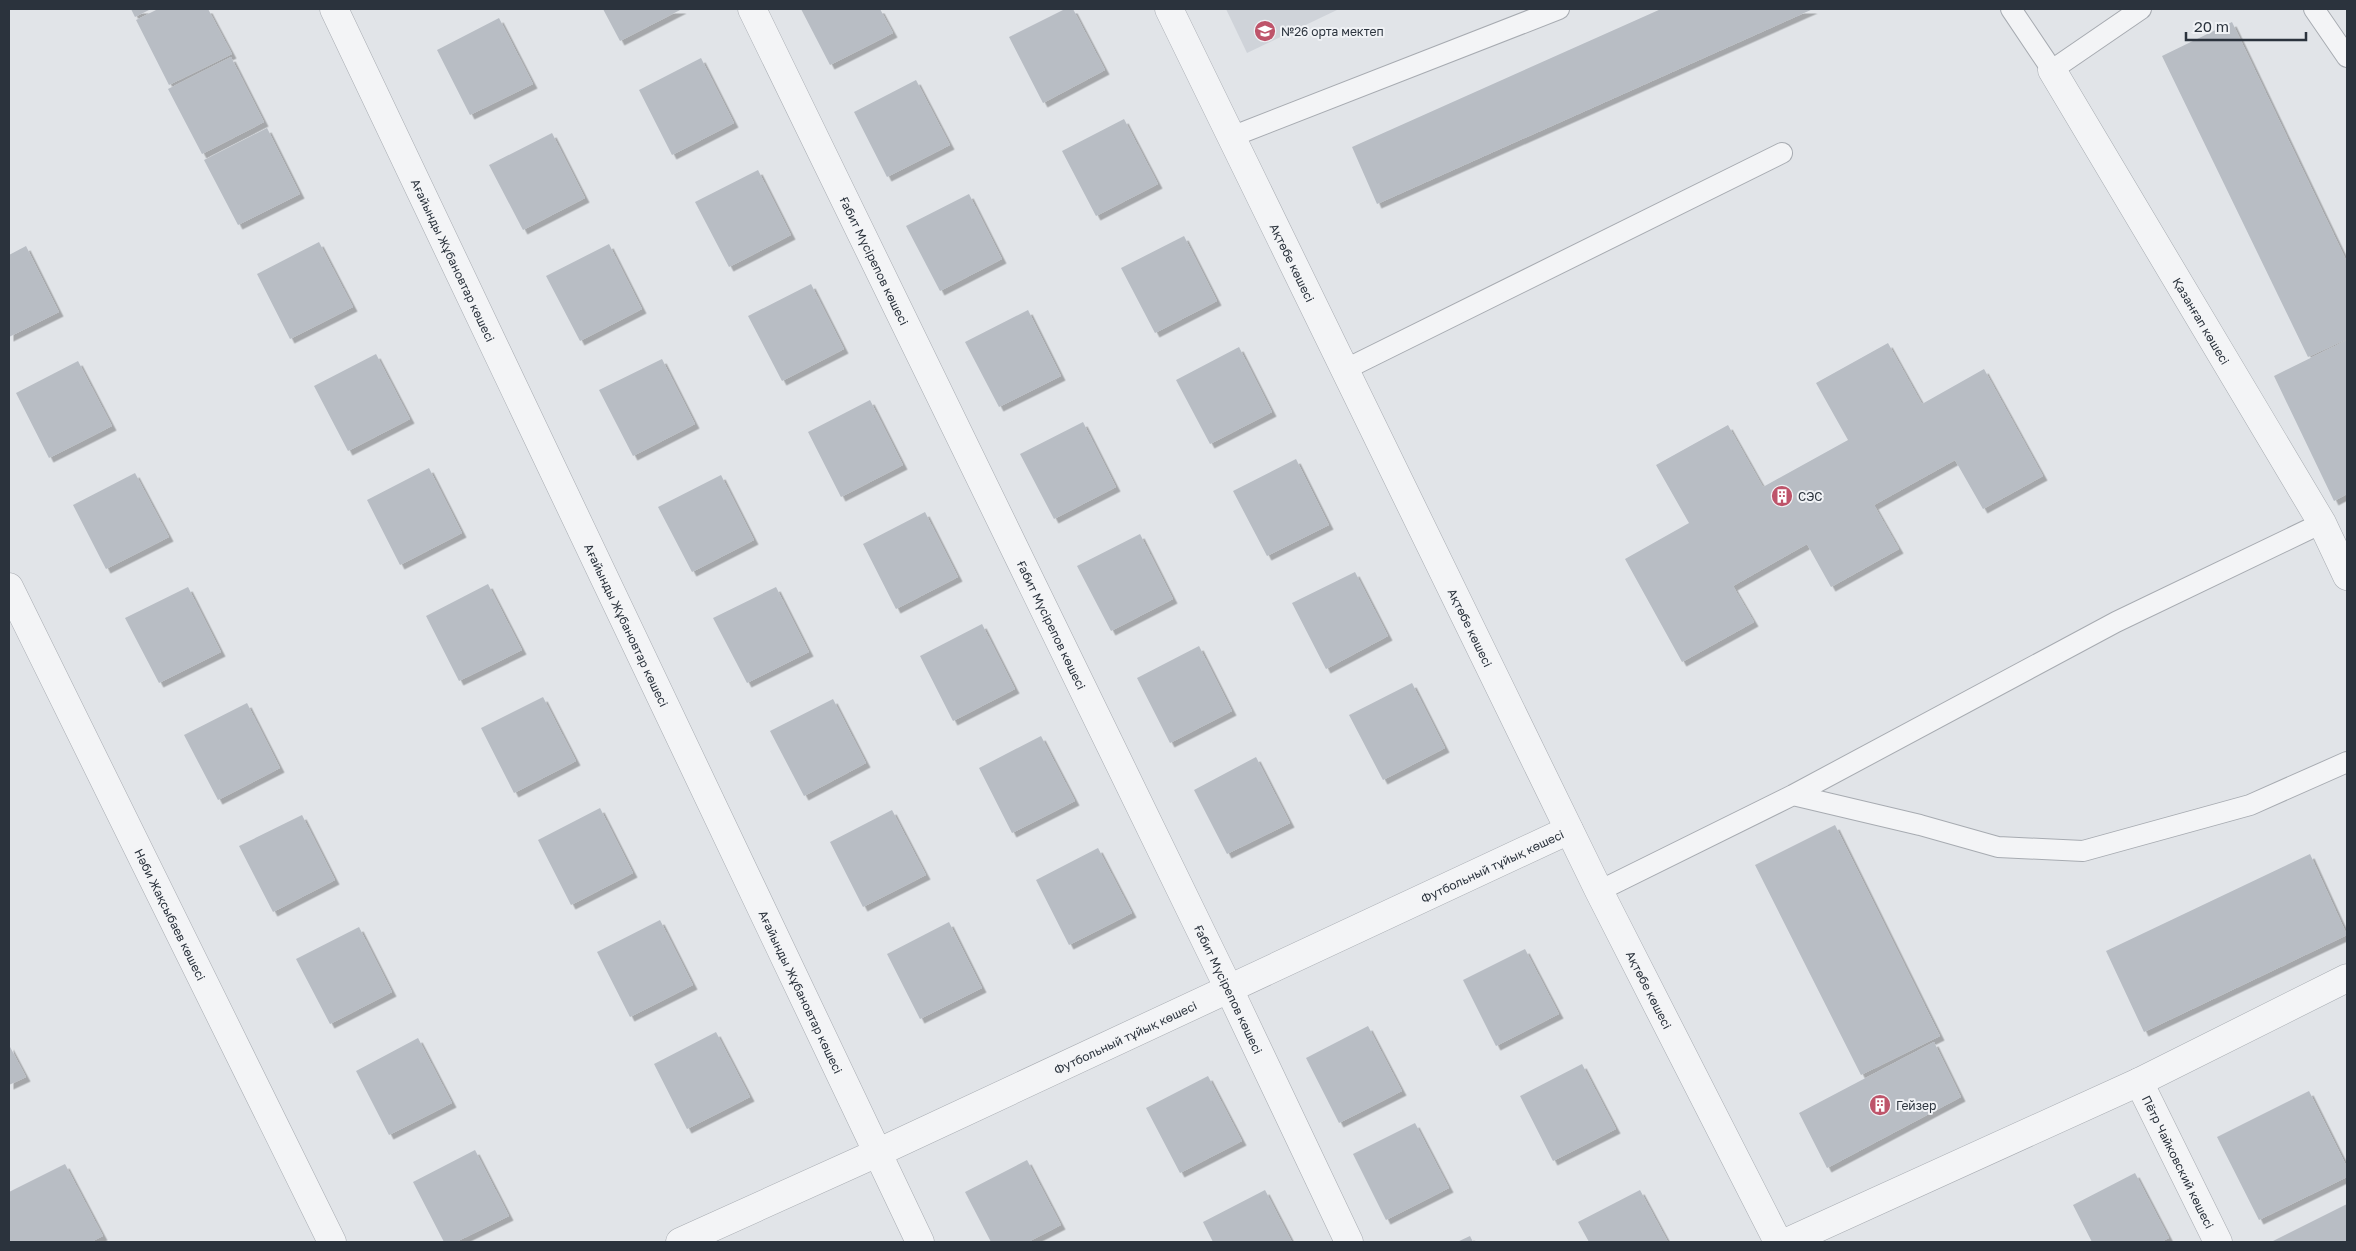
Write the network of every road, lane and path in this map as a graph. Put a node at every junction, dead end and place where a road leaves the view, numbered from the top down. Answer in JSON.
{"nodes":[{"id":1,"x":334,"y":9,"type":"edge"},
{"id":2,"x":752,"y":9,"type":"edge"},
{"id":3,"x":1169,"y":9,"type":"edge"},
{"id":4,"x":1559,"y":9,"type":"edge"},
{"id":5,"x":2011,"y":9,"type":"edge"},
{"id":6,"x":2141,"y":9,"type":"edge"},
{"id":7,"x":2314,"y":9,"type":"edge"},
{"id":8,"x":2347,"y":57,"type":"edge"},
{"id":9,"x":2052,"y":70,"type":"junction"},
{"id":10,"x":1231,"y":137,"type":"junction"},
{"id":11,"x":1782,"y":153,"type":"dead end"},
{"id":12,"x":1346,"y":370,"type":"junction"},
{"id":13,"x":2322,"y":523,"type":"junction"},
{"id":14,"x":2347,"y":576,"type":"edge"},
{"id":15,"x":9,"y":587,"type":"edge"},
{"id":16,"x":2347,"y":762,"type":"edge"},
{"id":17,"x":1793,"y":795,"type":"junction"},
{"id":18,"x":1569,"y":830,"type":"junction"},
{"id":19,"x":1599,"y":891,"type":"junction"},
{"id":20,"x":2347,"y":978,"type":"edge"},
{"id":21,"x":1229,"y":989,"type":"junction"},
{"id":22,"x":2139,"y":1082,"type":"junction"},
{"id":23,"x":877,"y":1153,"type":"junction"},
{"id":24,"x":332,"y":1242,"type":"edge"},
{"id":25,"x":680,"y":1242,"type":"edge"},
{"id":26,"x":920,"y":1242,"type":"edge"},
{"id":27,"x":1349,"y":1242,"type":"edge"},
{"id":28,"x":1778,"y":1242,"type":"edge"},
{"id":29,"x":1788,"y":1242,"type":"edge"},
{"id":30,"x":2218,"y":1242,"type":"edge"}],
"edges":[{"from":1,"to":23,"type":"street","name":"Ағайынды Жұбановтар көшесі"},
{"from":2,"to":21,"type":"street","name":"Ғабит Мүсірепов көшесі"},
{"from":3,"to":10,"type":"street","name":"Ақтөбе көшесі"},
{"from":4,"to":10,"type":"lane"},
{"from":5,"to":9,"type":"lane"},
{"from":6,"to":9,"type":"lane"},
{"from":7,"to":8,"type":"lane"},
{"from":9,"to":13,"type":"street","name":"Қазанғап көшесі"},
{"from":10,"to":12,"type":"street","name":"Ақтөбе көшесі"},
{"from":11,"to":12,"type":"lane"},
{"from":12,"to":18,"type":"street","name":"Ақтөбе көшесі"},
{"from":13,"to":14,"type":"street","name":"Қазанғап көшесі"},
{"from":13,"to":17,"type":"lane"},
{"from":15,"to":24,"type":"street","name":"Нәби Жақсыбаев көшесі"},
{"from":16,"to":17,"type":"lane"},
{"from":17,"to":19,"type":"lane"},
{"from":18,"to":19,"type":"street","name":"Ақтөбе көшесі"},
{"from":18,"to":21,"type":"street","name":"Футбольный тұйық көшесі"},
{"from":19,"to":28,"type":"street","name":"Ақтөбе көшесі"},
{"from":20,"to":22,"type":"street"},
{"from":21,"to":23,"type":"street","name":"Футбольный тұйық көшесі"},
{"from":21,"to":27,"type":"street","name":"Ғабит Мүсірепов көшесі"},
{"from":22,"to":29,"type":"street"},
{"from":22,"to":30,"type":"street","name":"Пётр Чайковский көшесі"},
{"from":23,"to":25,"type":"street","name":"Футбольный тұйық көшесі"},
{"from":23,"to":26,"type":"street","name":"Ағайынды Жұбановтар көшесі"}]}
